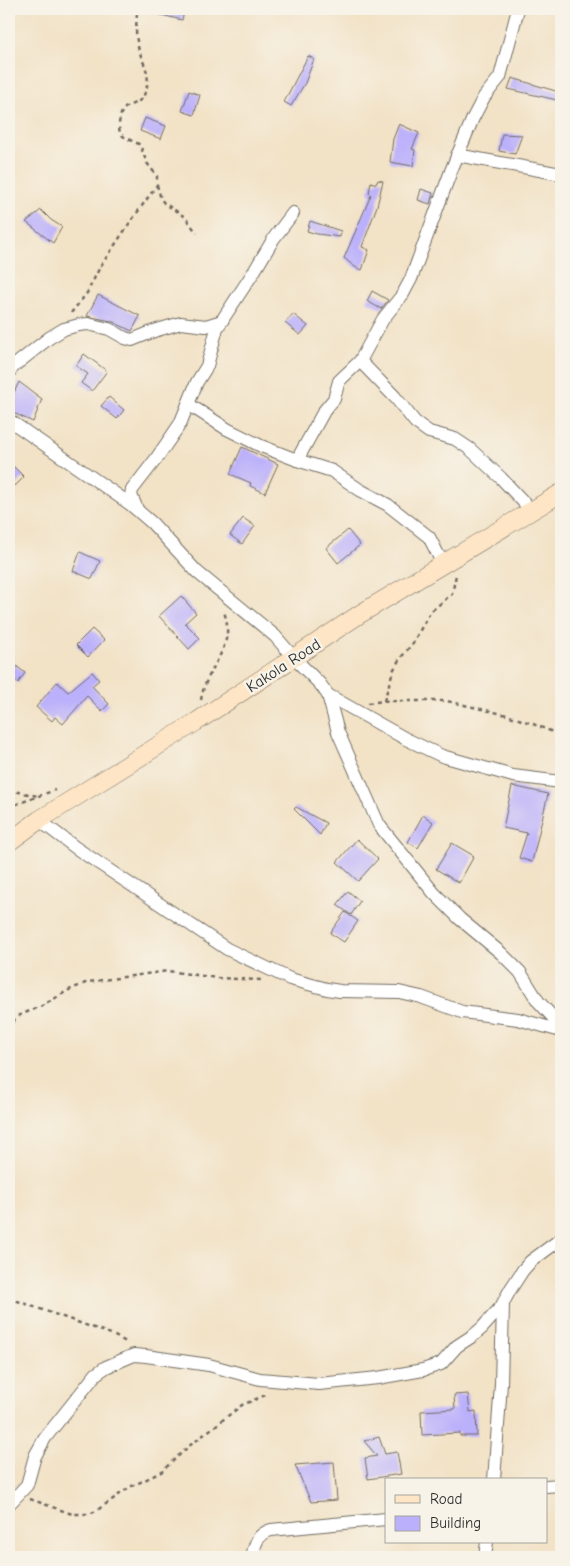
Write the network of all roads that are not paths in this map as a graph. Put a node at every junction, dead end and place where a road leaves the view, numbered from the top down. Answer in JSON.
{"nodes":[{"id":1,"x":518,"y":9,"type":"edge"},
{"id":2,"x":457,"y":155,"type":"junction"},
{"id":3,"x":561,"y":174,"type":"edge"},
{"id":4,"x":293,"y":213,"type":"dead end"},
{"id":5,"x":222,"y":321,"type":"junction"},
{"id":6,"x":21,"y":360,"type":"junction"},
{"id":7,"x":360,"y":361,"type":"junction"},
{"id":8,"x":9,"y":366,"type":"edge"},
{"id":9,"x":9,"y":372,"type":"edge"},
{"id":10,"x":188,"y":404,"type":"junction"},
{"id":11,"x":9,"y":420,"type":"edge"},
{"id":12,"x":297,"y":460,"type":"junction"},
{"id":13,"x":561,"y":493,"type":"edge"},
{"id":14,"x":139,"y":511,"type":"junction"},
{"id":15,"x":532,"y":511,"type":"junction"},
{"id":16,"x":443,"y":564,"type":"junction"},
{"id":17,"x":294,"y":658,"type":"junction"},
{"id":18,"x":328,"y":695,"type":"junction"},
{"id":19,"x":561,"y":782,"type":"edge"},
{"id":20,"x":40,"y":820,"type":"junction"},
{"id":21,"x":9,"y":842,"type":"edge"},
{"id":22,"x":561,"y":1026,"type":"edge"},
{"id":23,"x":561,"y":1031,"type":"edge"},
{"id":24,"x":561,"y":1239,"type":"edge"},
{"id":25,"x":503,"y":1304,"type":"junction"},
{"id":26,"x":494,"y":1478,"type":"edge"},
{"id":27,"x":561,"y":1485,"type":"edge"},
{"id":28,"x":548,"y":1486,"type":"edge"},
{"id":29,"x":14,"y":1493,"type":"edge"},
{"id":30,"x":9,"y":1504,"type":"edge"},
{"id":31,"x":385,"y":1520,"type":"edge"},
{"id":32,"x":487,"y":1544,"type":"edge"},
{"id":33,"x":252,"y":1557,"type":"edge"},
{"id":34,"x":485,"y":1557,"type":"edge"}],
"edges":[{"from":1,"to":2,"type":"street"},
{"from":2,"to":3,"type":"street"},
{"from":2,"to":7,"type":"street"},
{"from":4,"to":5,"type":"street"},
{"from":5,"to":6,"type":"street"},
{"from":5,"to":10,"type":"street"},
{"from":6,"to":8,"type":"street"},
{"from":6,"to":9,"type":"street"},
{"from":7,"to":12,"type":"street"},
{"from":7,"to":15,"type":"street"},
{"from":10,"to":12,"type":"street"},
{"from":10,"to":14,"type":"street"},
{"from":11,"to":14,"type":"street"},
{"from":12,"to":16,"type":"street"},
{"from":13,"to":15,"type":"main road","name":"Kakola Road"},
{"from":14,"to":17,"type":"street"},
{"from":15,"to":16,"type":"main road","name":"Kakola Road"},
{"from":16,"to":17,"type":"main road","name":"Kakola Road"},
{"from":17,"to":18,"type":"street"},
{"from":17,"to":20,"type":"main road","name":"Kakola Road"},
{"from":18,"to":19,"type":"street"},
{"from":18,"to":22,"type":"street"},
{"from":20,"to":21,"type":"main road","name":"Kakola Road"},
{"from":20,"to":23,"type":"street"},
{"from":24,"to":25,"type":"street"},
{"from":25,"to":26,"type":"street"},
{"from":25,"to":29,"type":"street"},
{"from":27,"to":28,"type":"street"},
{"from":29,"to":30,"type":"street"},
{"from":31,"to":33,"type":"street"},
{"from":32,"to":34,"type":"street"}]}
